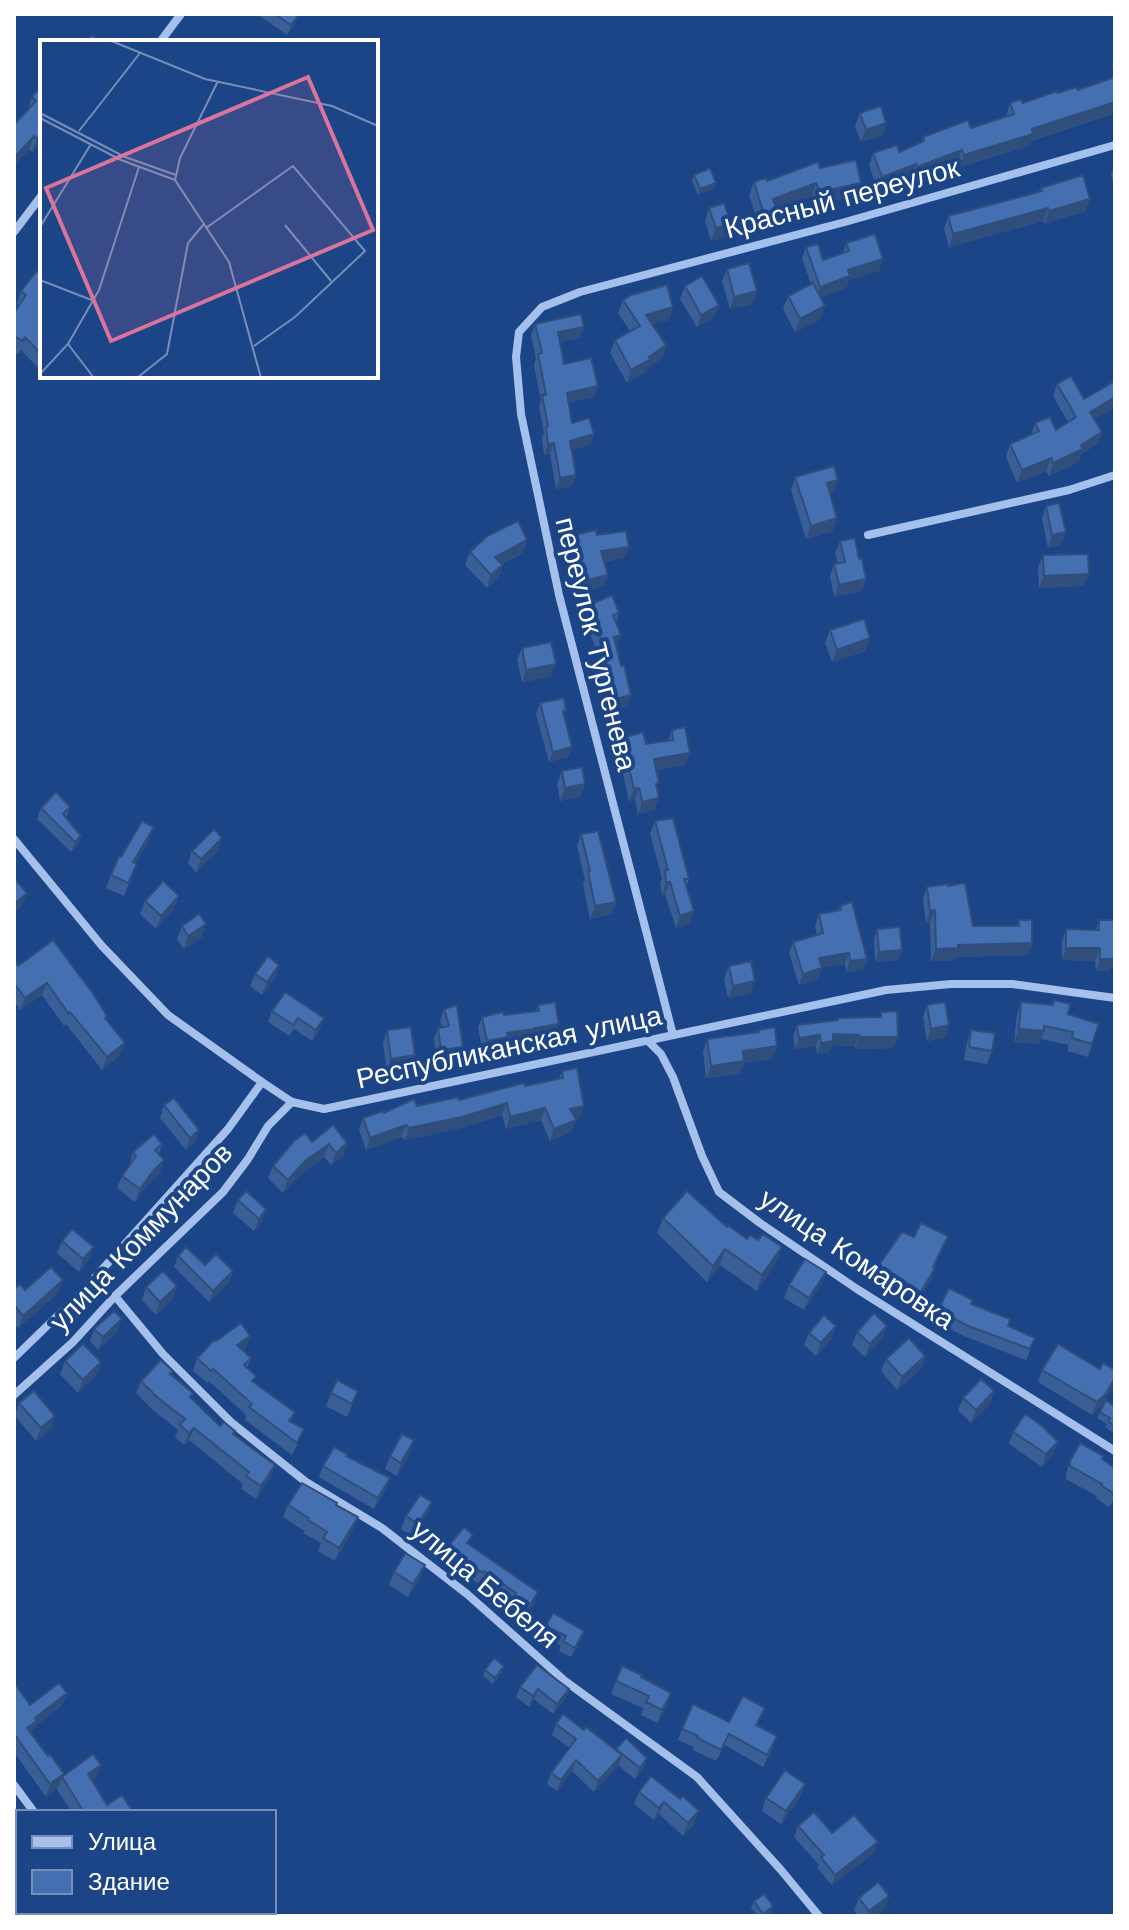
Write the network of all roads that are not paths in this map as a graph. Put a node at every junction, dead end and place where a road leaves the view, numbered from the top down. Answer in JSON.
{"nodes":[{"id":1,"x":181,"y":14,"type":"edge"},
{"id":2,"x":162,"y":40,"type":"edge"},
{"id":3,"x":1115,"y":145,"type":"edge"},
{"id":4,"x":40,"y":198,"type":"edge"},
{"id":5,"x":14,"y":232,"type":"edge"},
{"id":6,"x":580,"y":292,"type":"joint"},
{"id":7,"x":1115,"y":475,"type":"edge"},
{"id":8,"x":868,"y":535,"type":"dead end"},
{"id":9,"x":14,"y":839,"type":"edge"},
{"id":10,"x":1115,"y":998,"type":"edge"},
{"id":11,"x":673,"y":1035,"type":"junction"},
{"id":12,"x":647,"y":1040,"type":"junction"},
{"id":13,"x":262,"y":1082,"type":"junction"},
{"id":14,"x":292,"y":1102,"type":"junction"},
{"id":15,"x":115,"y":1296,"type":"junction"},
{"id":16,"x":14,"y":1358,"type":"edge"},
{"id":17,"x":14,"y":1395,"type":"edge"},
{"id":18,"x":1115,"y":1451,"type":"edge"},
{"id":19,"x":14,"y":1785,"type":"edge"},
{"id":20,"x":33,"y":1810,"type":"edge"},
{"id":21,"x":819,"y":1916,"type":"edge"}],
"edges":[{"from":1,"to":2,"type":"street"},
{"from":3,"to":6,"type":"street","name":"Красный переулок"},
{"from":4,"to":5,"type":"street"},
{"from":6,"to":11,"type":"street","name":"переулок Тургенева"},
{"from":7,"to":8,"type":"street"},
{"from":9,"to":13,"type":"street","name":"Республиканская улица"},
{"from":10,"to":11,"type":"street","name":"Республиканская улица"},
{"from":11,"to":12,"type":"street","name":"Республиканская улица"},
{"from":12,"to":14,"type":"street","name":"Республиканская улица"},
{"from":12,"to":18,"type":"street","name":"улица Комаровка"},
{"from":13,"to":14,"type":"street","name":"Республиканская улица"},
{"from":13,"to":16,"type":"street","name":"улица Коммунаров"},
{"from":14,"to":15,"type":"street","name":"улица Коммунаров"},
{"from":15,"to":17,"type":"street","name":"улица Коммунаров"},
{"from":15,"to":21,"type":"street","name":"улица Бебеля"},
{"from":19,"to":20,"type":"street"}]}
